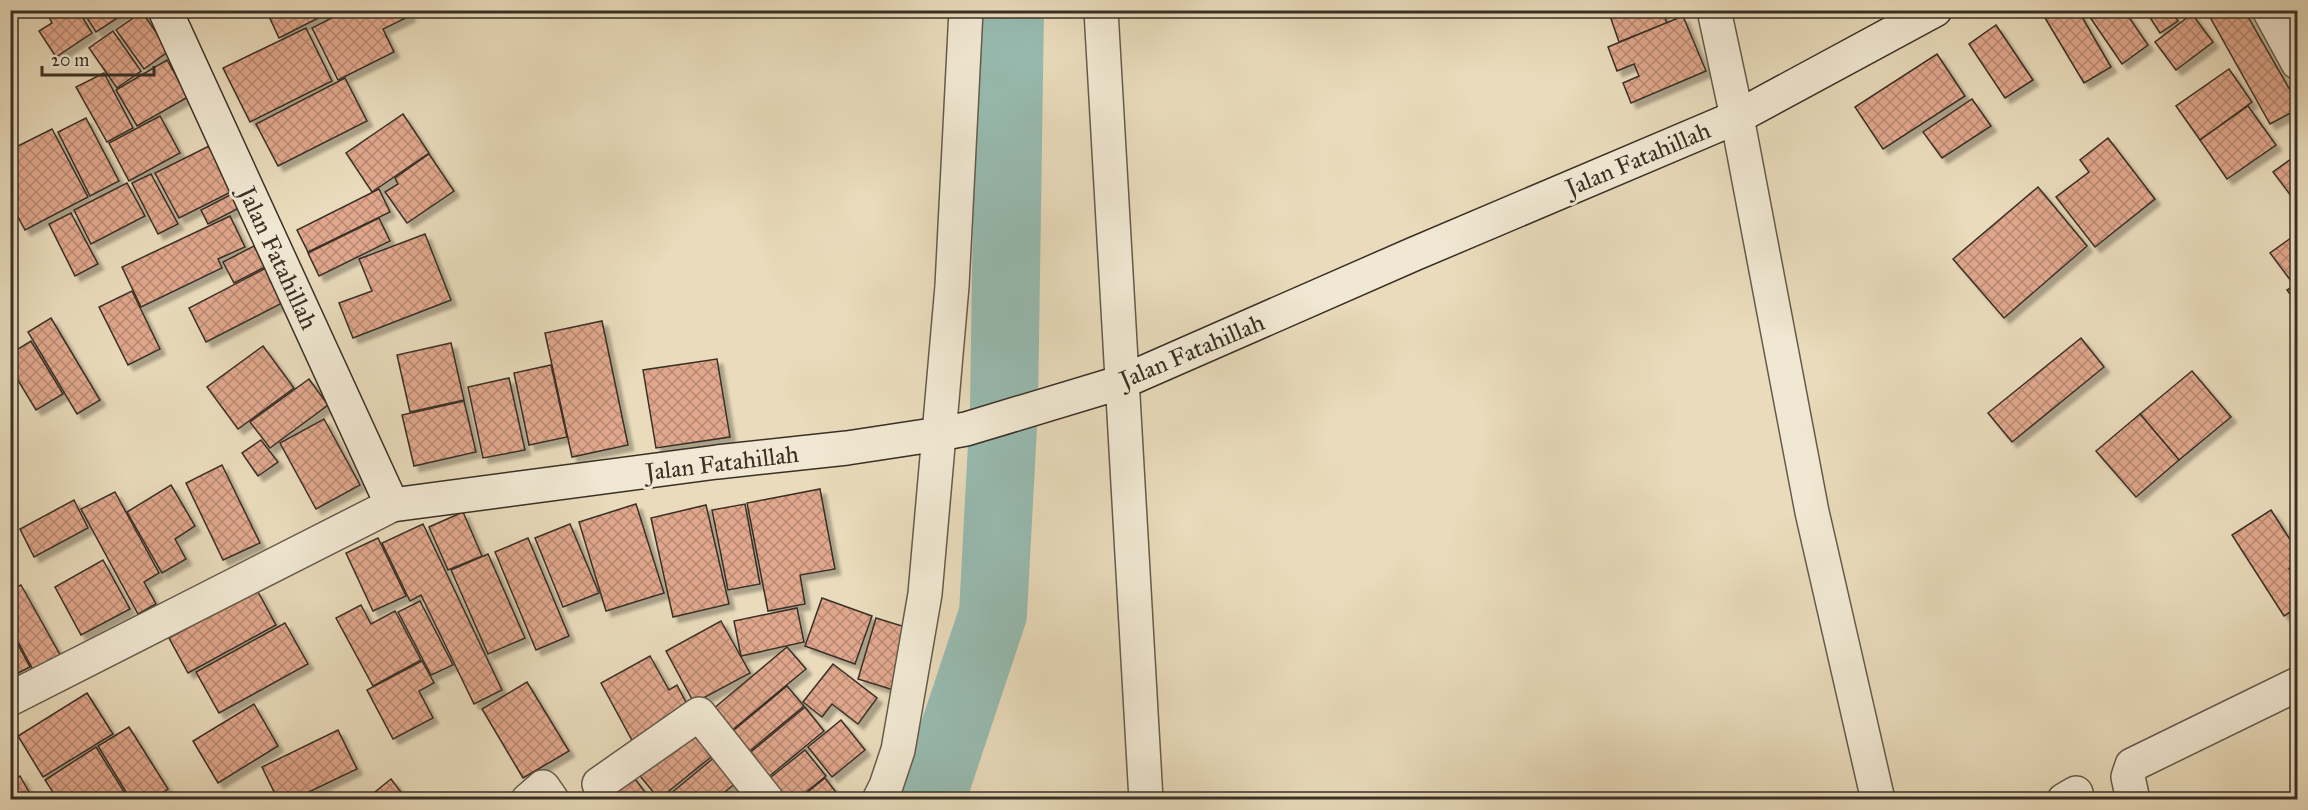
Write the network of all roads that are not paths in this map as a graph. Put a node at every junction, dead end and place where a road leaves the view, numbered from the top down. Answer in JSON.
{"nodes":[{"id":1,"x":165,"y":10,"type":"edge"},
{"id":2,"x":966,"y":10,"type":"edge"},
{"id":3,"x":1101,"y":10,"type":"edge"},
{"id":4,"x":1714,"y":10,"type":"edge"},
{"id":5,"x":1935,"y":10,"type":"edge"},
{"id":6,"x":2269,"y":10,"type":"edge"},
{"id":7,"x":2298,"y":63,"type":"edge"},
{"id":8,"x":1737,"y":117,"type":"junction"},
{"id":9,"x":1109,"y":386,"type":"junction"},
{"id":10,"x":952,"y":431,"type":"junction"},
{"id":11,"x":392,"y":505,"type":"junction"},
{"id":12,"x":2298,"y":684,"type":"edge"},
{"id":13,"x":10,"y":699,"type":"edge"},
{"id":14,"x":599,"y":784,"type":"dead end"},
{"id":15,"x":528,"y":800,"type":"edge"},
{"id":16,"x":552,"y":800,"type":"edge"},
{"id":17,"x":767,"y":800,"type":"edge"},
{"id":18,"x":879,"y":800,"type":"edge"},
{"id":19,"x":1146,"y":800,"type":"edge"},
{"id":20,"x":1878,"y":800,"type":"edge"},
{"id":21,"x":2133,"y":800,"type":"edge"}],
"edges":[{"from":1,"to":11,"type":"street","name":"Jalan Fatahillah"},
{"from":2,"to":10,"type":"street"},
{"from":3,"to":9,"type":"street"},
{"from":4,"to":8,"type":"street"},
{"from":5,"to":8,"type":"street","name":"Jalan Fatahillah"},
{"from":6,"to":7,"type":"street"},
{"from":8,"to":9,"type":"street","name":"Jalan Fatahillah"},
{"from":8,"to":20,"type":"street"},
{"from":9,"to":10,"type":"street","name":"Jalan Fatahillah"},
{"from":9,"to":19,"type":"street"},
{"from":10,"to":11,"type":"street","name":"Jalan Fatahillah"},
{"from":10,"to":18,"type":"street"},
{"from":11,"to":13,"type":"street","name":"Jalan Fatahillah"},
{"from":12,"to":21,"type":"street"},
{"from":14,"to":17,"type":"street"},
{"from":15,"to":16,"type":"street"}]}
